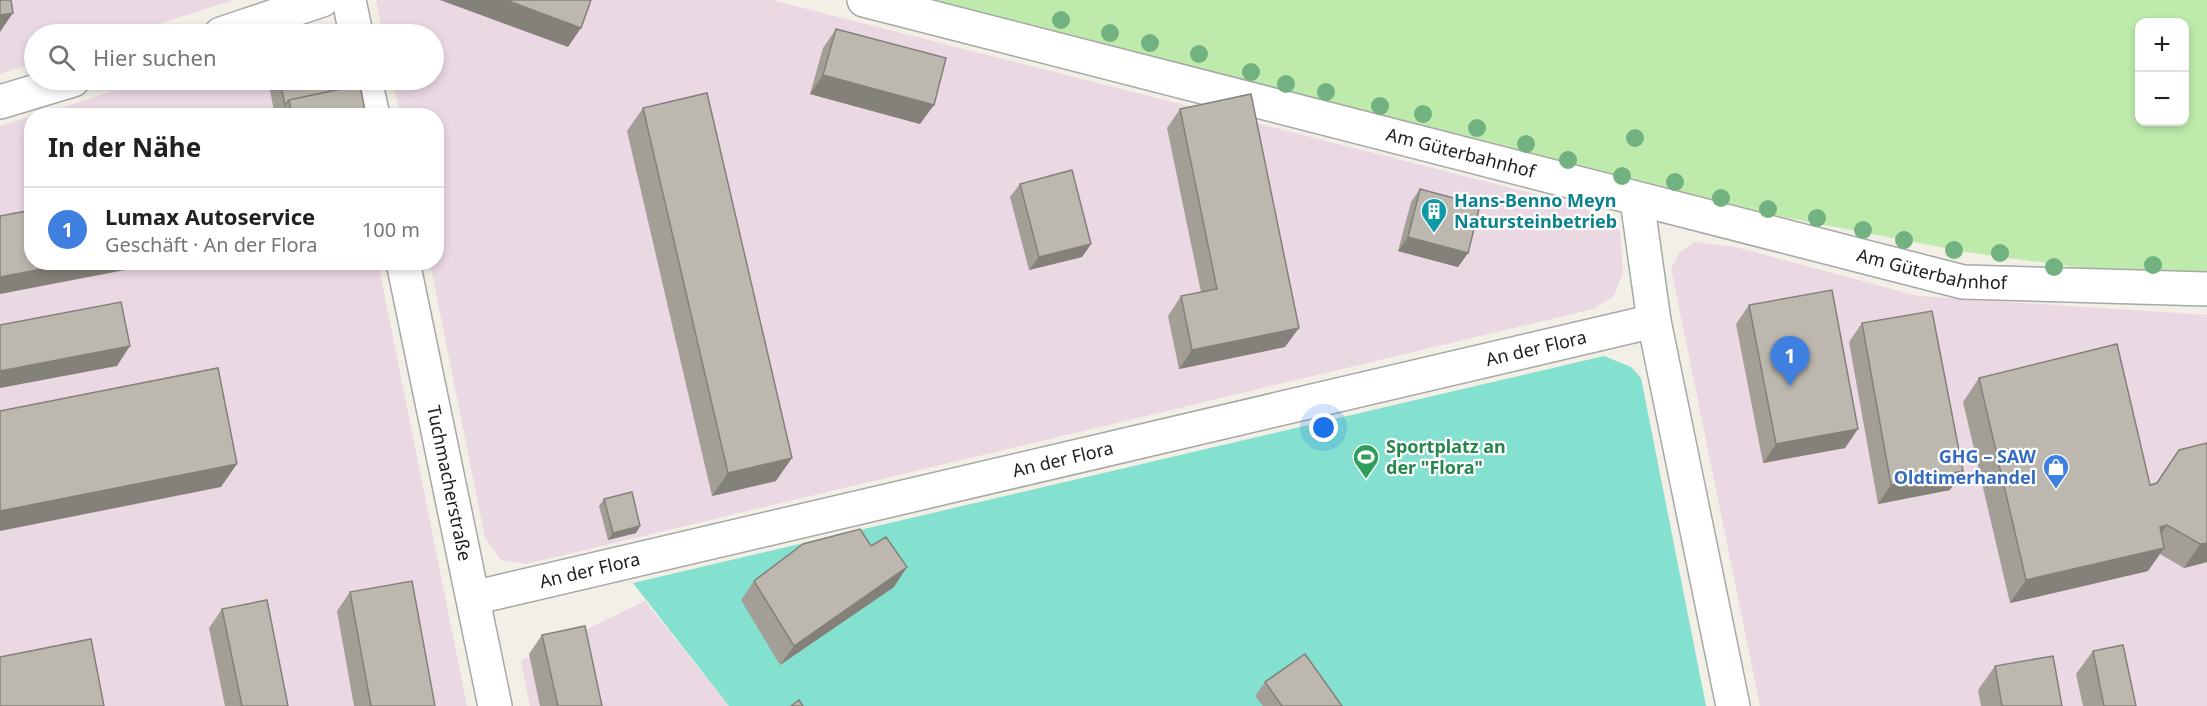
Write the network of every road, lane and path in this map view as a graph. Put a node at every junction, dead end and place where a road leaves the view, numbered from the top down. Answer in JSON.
{"nodes":[{"id":1,"x":322,"y":0,"type":"edge"},
{"id":2,"x":349,"y":0,"type":"edge"},
{"id":3,"x":864,"y":0,"type":"edge"},
{"id":4,"x":251,"y":24,"type":"edge"},
{"id":5,"x":354,"y":24,"type":"edge"},
{"id":6,"x":40,"y":90,"type":"edge"},
{"id":7,"x":368,"y":90,"type":"edge"},
{"id":8,"x":0,"y":102,"type":"edge"},
{"id":9,"x":371,"y":108,"type":"edge"},
{"id":10,"x":1637,"y":200,"type":"junction"},
{"id":11,"x":406,"y":270,"type":"edge"},
{"id":12,"x":2207,"y":289,"type":"edge"},
{"id":13,"x":1654,"y":321,"type":"junction"},
{"id":14,"x":473,"y":598,"type":"junction"},
{"id":15,"x":495,"y":706,"type":"edge"},
{"id":16,"x":1733,"y":706,"type":"edge"}],
"edges":[{"from":1,"to":4,"type":"street"},
{"from":2,"to":5,"type":"street"},
{"from":3,"to":10,"type":"street","name":"Am Güterbahnhof"},
{"from":6,"to":8,"type":"street"},
{"from":7,"to":9,"type":"street"},
{"from":10,"to":12,"type":"street","name":"Am Güterbahnhof"},
{"from":10,"to":13,"type":"street"},
{"from":11,"to":14,"type":"street","name":"Tuchmacherstraße"},
{"from":13,"to":14,"type":"street","name":"An der Flora"},
{"from":13,"to":16,"type":"street"},
{"from":14,"to":15,"type":"street","name":"Tuchmacherstraße"}]}
